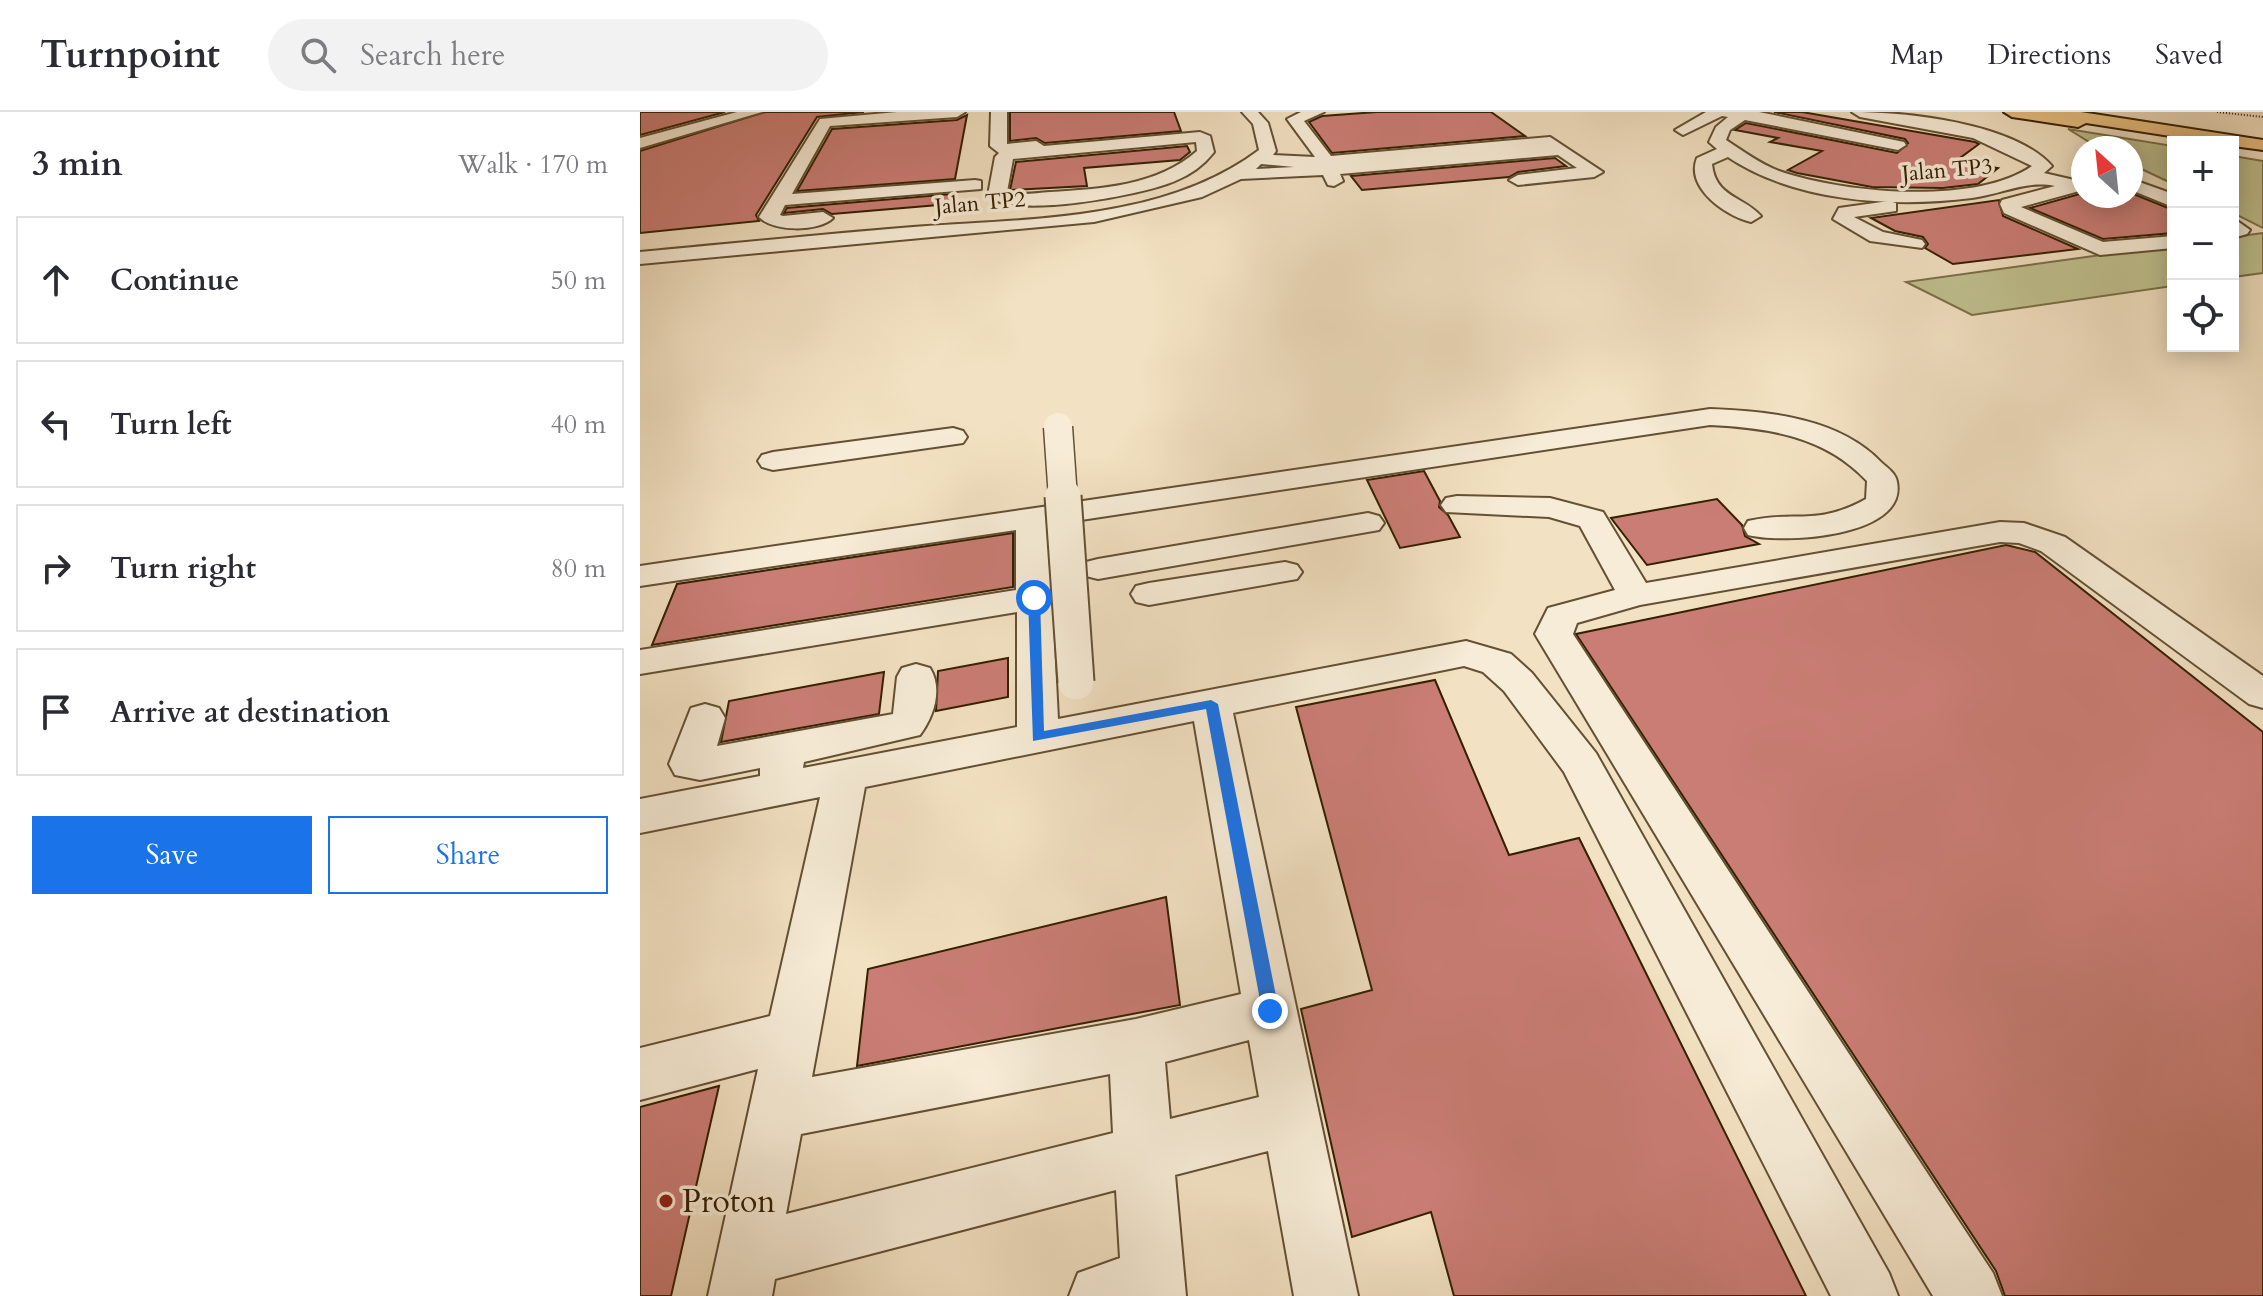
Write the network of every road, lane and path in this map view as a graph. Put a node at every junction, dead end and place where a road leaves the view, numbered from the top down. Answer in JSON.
{"nodes":[{"id":1,"x":708,"y":112,"type":"edge"},
{"id":2,"x":730,"y":112,"type":"edge"},
{"id":3,"x":754,"y":112,"type":"edge"},
{"id":4,"x":957,"y":112,"type":"edge"},
{"id":5,"x":999,"y":112,"type":"edge"},
{"id":6,"x":1230,"y":112,"type":"edge"},
{"id":7,"x":1316,"y":112,"type":"edge"},
{"id":8,"x":1860,"y":112,"type":"edge"},
{"id":9,"x":2012,"y":112,"type":"edge"},
{"id":10,"x":2048,"y":112,"type":"edge"},
{"id":11,"x":2217,"y":112,"type":"edge"},
{"id":12,"x":1733,"y":113,"type":"edge"},
{"id":13,"x":1260,"y":116,"type":"edge"},
{"id":14,"x":2263,"y":117,"type":"edge"},
{"id":15,"x":1205,"y":121,"type":"dead end"},
{"id":16,"x":1529,"y":126,"type":"dead end"},
{"id":17,"x":640,"y":130,"type":"edge"},
{"id":18,"x":1683,"y":130,"type":"dead end"},
{"id":19,"x":2168,"y":136,"type":"edge"},
{"id":20,"x":640,"y":137,"type":"edge"},
{"id":21,"x":640,"y":143,"type":"edge"},
{"id":22,"x":1555,"y":146,"type":"junction"},
{"id":23,"x":2239,"y":146,"type":"edge"},
{"id":24,"x":1914,"y":148,"type":"dead end"},
{"id":25,"x":2263,"y":148,"type":"edge"},
{"id":26,"x":1735,"y":154,"type":"junction"},
{"id":27,"x":1773,"y":157,"type":"dead end"},
{"id":28,"x":1260,"y":159,"type":"junction"},
{"id":29,"x":1456,"y":159,"type":"junction"},
{"id":30,"x":2008,"y":165,"type":"dead end"},
{"id":31,"x":1328,"y":166,"type":"junction"},
{"id":32,"x":2035,"y":173,"type":"junction"},
{"id":33,"x":1239,"y":174,"type":"junction"},
{"id":34,"x":1472,"y":175,"type":"dead end"},
{"id":35,"x":1911,"y":177,"type":"dead end"},
{"id":36,"x":1495,"y":182,"type":"dead end"},
{"id":37,"x":2071,"y":182,"type":"edge"},
{"id":38,"x":2071,"y":188,"type":"edge"},
{"id":39,"x":2143,"y":189,"type":"edge"},
{"id":40,"x":1988,"y":190,"type":"junction"},
{"id":41,"x":1350,"y":195,"type":"dead end"},
{"id":42,"x":1117,"y":196,"type":"junction"},
{"id":43,"x":2167,"y":199,"type":"edge"},
{"id":44,"x":777,"y":201,"type":"junction"},
{"id":45,"x":1889,"y":201,"type":"junction"},
{"id":46,"x":1955,"y":207,"type":"dead end"},
{"id":47,"x":1751,"y":216,"type":"dead end"},
{"id":48,"x":840,"y":217,"type":"dead end"},
{"id":49,"x":973,"y":218,"type":"junction"},
{"id":50,"x":2167,"y":243,"type":"edge"},
{"id":51,"x":1915,"y":244,"type":"dead end"},
{"id":52,"x":640,"y":249,"type":"edge"},
{"id":53,"x":640,"y":258,"type":"edge"},
{"id":54,"x":1058,"y":427,"type":"dead end"},
{"id":55,"x":953,"y":437,"type":"dead end"},
{"id":56,"x":773,"y":461,"type":"dead end"},
{"id":57,"x":1457,"y":505,"type":"dead end"},
{"id":58,"x":1359,"y":510,"type":"dead end"},
{"id":59,"x":1032,"y":518,"type":"junction"},
{"id":60,"x":1760,"y":528,"type":"dead end"},
{"id":61,"x":1275,"y":538,"type":"junction"},
{"id":62,"x":1098,"y":569,"type":"dead end"},
{"id":63,"x":648,"y":574,"type":"edge"},
{"id":64,"x":1149,"y":594,"type":"dead end"},
{"id":65,"x":1636,"y":595,"type":"junction"},
{"id":66,"x":1034,"y":598,"type":"junction"},
{"id":67,"x":640,"y":608,"type":"edge"},
{"id":68,"x":640,"y":662,"type":"edge"},
{"id":69,"x":916,"y":677,"type":"dead end"},
{"id":70,"x":2263,"y":695,"type":"edge"},
{"id":71,"x":1211,"y":704,"type":"junction"},
{"id":72,"x":705,"y":718,"type":"dead end"},
{"id":73,"x":1080,"y":729,"type":"junction"},
{"id":74,"x":1038,"y":737,"type":"junction"},
{"id":75,"x":778,"y":770,"type":"junction"},
{"id":76,"x":846,"y":775,"type":"junction"},
{"id":77,"x":640,"y":816,"type":"edge"},
{"id":78,"x":1270,"y":1011,"type":"junction"},
{"id":79,"x":792,"y":1035,"type":"junction"},
{"id":80,"x":1136,"y":1044,"type":"junction"},
{"id":81,"x":640,"y":1074,"type":"edge"},
{"id":82,"x":776,"y":1111,"type":"junction"},
{"id":83,"x":1290,"y":1117,"type":"junction"},
{"id":84,"x":1143,"y":1154,"type":"junction"},
{"id":85,"x":744,"y":1276,"type":"edge"},
{"id":86,"x":1136,"y":1291,"type":"edge"},
{"id":87,"x":1326,"y":1296,"type":"edge"},
{"id":88,"x":1866,"y":1296,"type":"edge"},
{"id":89,"x":1970,"y":1296,"type":"edge"}],
"edges":[{"from":1,"to":17,"type":"street"},
{"from":2,"to":20,"type":"street"},
{"from":3,"to":21,"type":"street"},
{"from":4,"to":44,"type":"street"},
{"from":5,"to":15,"type":"street"},
{"from":6,"to":42,"type":"street","name":"Jalan TP2"},
{"from":7,"to":31,"type":"street"},
{"from":8,"to":32,"type":"street","name":"Jalan TP3"},
{"from":9,"to":19,"type":"highway"},
{"from":10,"to":25,"type":"highway"},
{"from":11,"to":14,"type":"path"},
{"from":12,"to":18,"type":"street"},
{"from":12,"to":24,"type":"street"},
{"from":12,"to":26,"type":"street"},
{"from":13,"to":28,"type":"street"},
{"from":16,"to":22,"type":"street"},
{"from":22,"to":29,"type":"street"},
{"from":22,"to":31,"type":"street"},
{"from":22,"to":36,"type":"street"},
{"from":23,"to":25,"type":"highway"},
{"from":26,"to":27,"type":"street"},
{"from":26,"to":45,"type":"street","name":"Jalan TP3"},
{"from":26,"to":47,"type":"street"},
{"from":28,"to":31,"type":"street"},
{"from":28,"to":33,"type":"street","name":"Jalan TP2"},
{"from":29,"to":31,"type":"street"},
{"from":29,"to":34,"type":"street"},
{"from":30,"to":32,"type":"street"},
{"from":31,"to":33,"type":"street"},
{"from":31,"to":41,"type":"street"},
{"from":32,"to":37,"type":"street"},
{"from":32,"to":40,"type":"street","name":"Jalan TP3"},
{"from":33,"to":53,"type":"street","name":"Jalan TP2"},
{"from":35,"to":40,"type":"street"},
{"from":38,"to":50,"type":"street"},
{"from":39,"to":43,"type":"street"},
{"from":40,"to":45,"type":"street","name":"Jalan TP3"},
{"from":42,"to":42,"type":"street"},
{"from":42,"to":49,"type":"street","name":"Jalan TP2"},
{"from":44,"to":48,"type":"street"},
{"from":44,"to":49,"type":"street"},
{"from":45,"to":46,"type":"street"},
{"from":45,"to":51,"type":"street"},
{"from":49,"to":52,"type":"street","name":"Jalan TP2"},
{"from":54,"to":73,"type":"street","bridge":true},
{"from":55,"to":56,"type":"street"},
{"from":57,"to":65,"type":"street"},
{"from":58,"to":61,"type":"street"},
{"from":59,"to":61,"type":"street"},
{"from":59,"to":63,"type":"street"},
{"from":59,"to":66,"type":"street"},
{"from":60,"to":61,"type":"street"},
{"from":61,"to":62,"type":"street"},
{"from":61,"to":64,"type":"street"},
{"from":63,"to":67,"type":"street"},
{"from":65,"to":70,"type":"street"},
{"from":65,"to":89,"type":"street"},
{"from":66,"to":68,"type":"street"},
{"from":66,"to":74,"type":"street"},
{"from":69,"to":75,"type":"street"},
{"from":71,"to":73,"type":"street"},
{"from":71,"to":78,"type":"street"},
{"from":71,"to":88,"type":"street"},
{"from":72,"to":75,"type":"street"},
{"from":73,"to":74,"type":"street"},
{"from":74,"to":76,"type":"street"},
{"from":75,"to":76,"type":"street"},
{"from":75,"to":77,"type":"street"},
{"from":76,"to":79,"type":"street"},
{"from":78,"to":80,"type":"street"},
{"from":78,"to":83,"type":"street"},
{"from":79,"to":81,"type":"street"},
{"from":79,"to":82,"type":"street"},
{"from":80,"to":82,"type":"street"},
{"from":80,"to":84,"type":"street"},
{"from":82,"to":85,"type":"street"},
{"from":83,"to":84,"type":"street"},
{"from":83,"to":87,"type":"street"},
{"from":84,"to":85,"type":"street"},
{"from":84,"to":86,"type":"street"}]}
